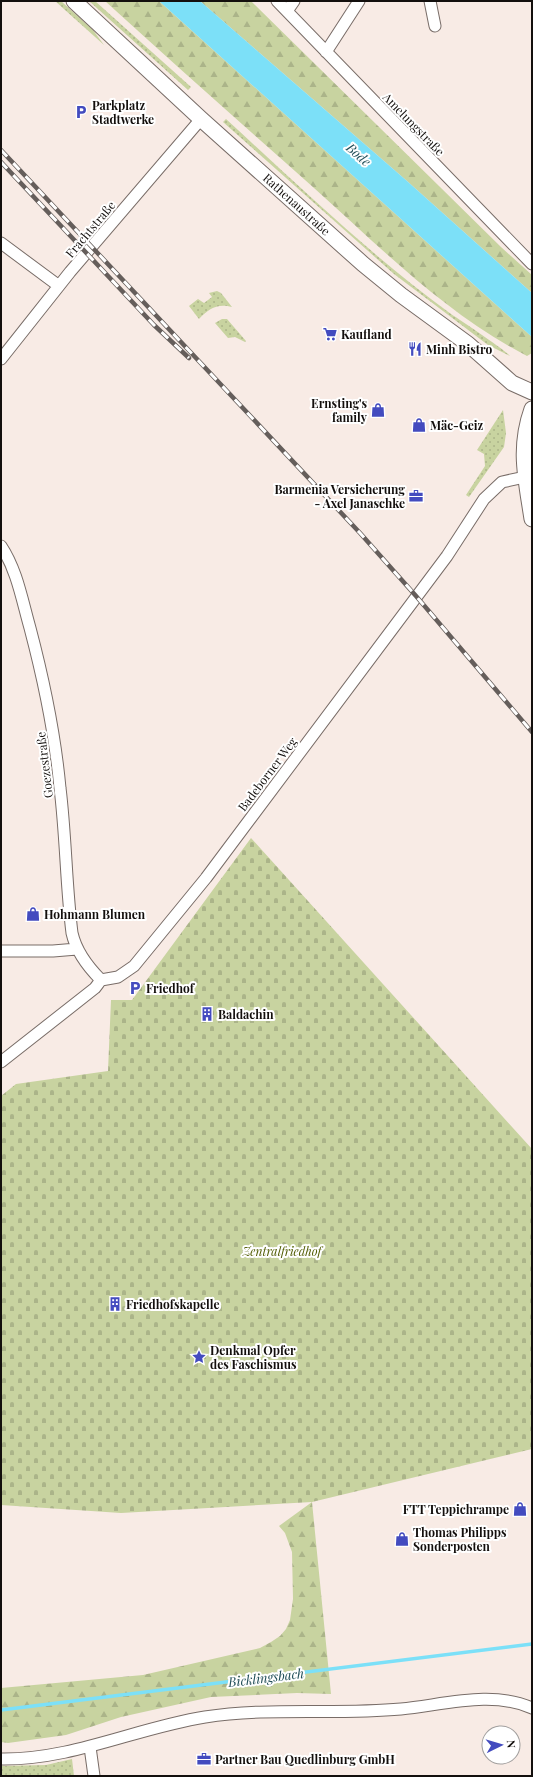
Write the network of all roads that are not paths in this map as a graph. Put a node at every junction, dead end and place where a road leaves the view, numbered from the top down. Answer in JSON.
{"nodes":[{"id":1,"x":74,"y":1,"type":"edge"},
{"id":2,"x":277,"y":1,"type":"edge"},
{"id":3,"x":294,"y":1,"type":"edge"},
{"id":4,"x":359,"y":1,"type":"edge"},
{"id":5,"x":430,"y":1,"type":"edge"},
{"id":6,"x":287,"y":12,"type":"junction"},
{"id":7,"x":435,"y":26,"type":"dead end"},
{"id":8,"x":326,"y":52,"type":"junction"},
{"id":9,"x":201,"y":119,"type":"junction"},
{"id":10,"x":1,"y":243,"type":"edge"},
{"id":11,"x":532,"y":264,"type":"edge"},
{"id":12,"x":59,"y":286,"type":"junction"},
{"id":13,"x":1,"y":359,"type":"edge"},
{"id":14,"x":532,"y":392,"type":"edge"},
{"id":15,"x":532,"y":409,"type":"edge"},
{"id":16,"x":525,"y":477,"type":"junction"},
{"id":17,"x":532,"y":519,"type":"edge"},
{"id":18,"x":1,"y":546,"type":"edge"},
{"id":19,"x":77,"y":949,"type":"junction"},
{"id":20,"x":1,"y":951,"type":"edge"},
{"id":21,"x":101,"y":980,"type":"junction"},
{"id":22,"x":1,"y":1062,"type":"edge"},
{"id":23,"x":532,"y":1708,"type":"edge"},
{"id":24,"x":90,"y":1747,"type":"junction"},
{"id":25,"x":1,"y":1759,"type":"edge"},
{"id":26,"x":94,"y":1776,"type":"edge"}],
"edges":[{"from":1,"to":9,"type":"main road","name":"Rathenaustraße"},
{"from":2,"to":6,"type":"street","name":"Amelungstraße"},
{"from":3,"to":6,"type":"street"},
{"from":4,"to":8,"type":"street"},
{"from":5,"to":7,"type":"street"},
{"from":6,"to":8,"type":"street","name":"Amelungstraße"},
{"from":8,"to":11,"type":"street","name":"Amelungstraße"},
{"from":9,"to":12,"type":"street","name":"Frachtstraße"},
{"from":9,"to":14,"type":"main road","name":"Rathenaustraße"},
{"from":10,"to":12,"type":"street"},
{"from":12,"to":13,"type":"street","name":"Frachtstraße"},
{"from":15,"to":16,"type":"main road"},
{"from":16,"to":17,"type":"main road"},
{"from":16,"to":21,"type":"street","name":"Badeborner Weg"},
{"from":18,"to":19,"type":"street","name":"Goezestraße"},
{"from":19,"to":20,"type":"street"},
{"from":19,"to":21,"type":"street","name":"Goezestraße"},
{"from":21,"to":22,"type":"street"},
{"from":23,"to":24,"type":"street"},
{"from":24,"to":25,"type":"street"},
{"from":24,"to":26,"type":"street"}]}
